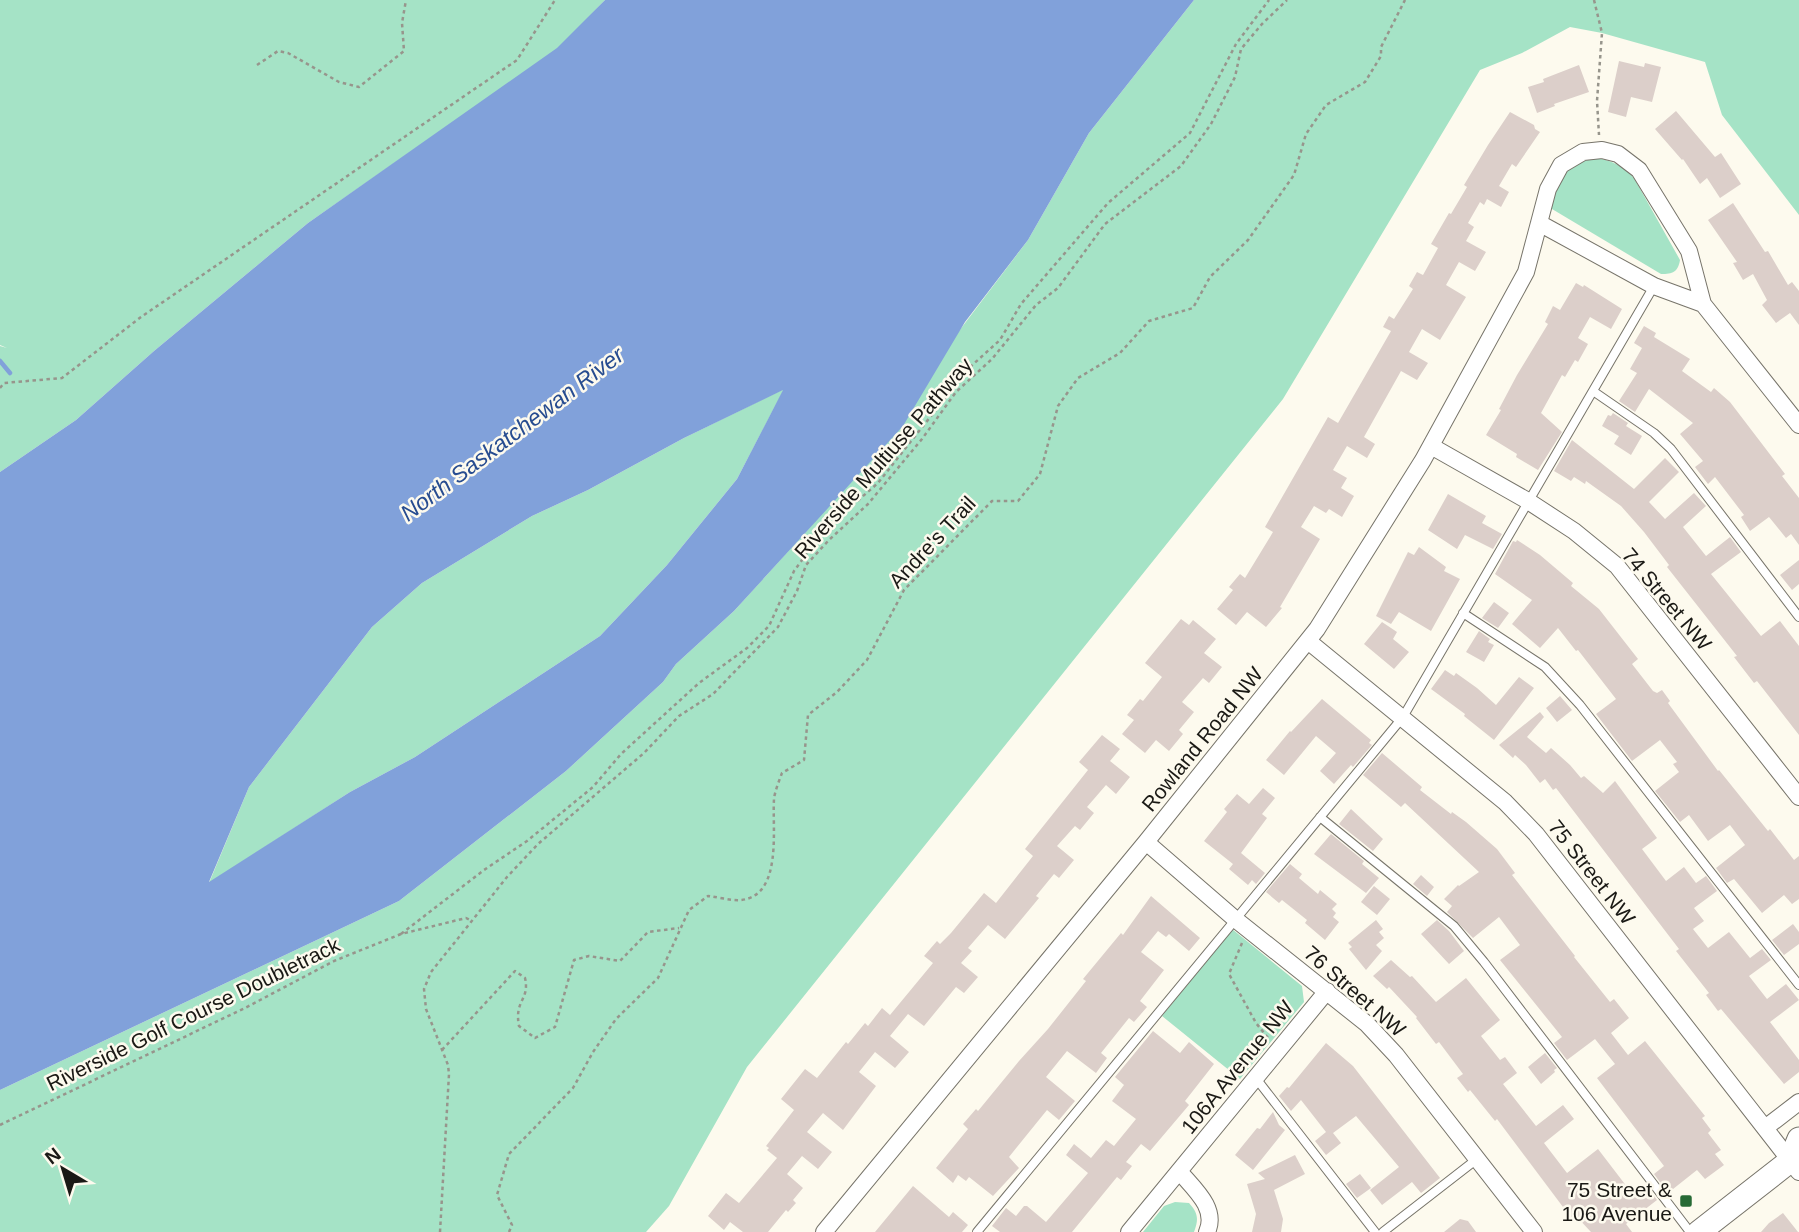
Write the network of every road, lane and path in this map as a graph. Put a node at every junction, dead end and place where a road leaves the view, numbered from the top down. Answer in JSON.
{"nodes":[{"id":1,"x":406,"y":0,"type":"edge"},
{"id":2,"x":555,"y":0,"type":"edge"},
{"id":3,"x":1269,"y":0,"type":"edge"},
{"id":4,"x":1287,"y":0,"type":"edge"},
{"id":5,"x":1405,"y":0,"type":"edge"},
{"id":6,"x":1594,"y":0,"type":"edge"},
{"id":7,"x":257,"y":65,"type":"dead end"},
{"id":8,"x":1602,"y":150,"type":"junction"},
{"id":9,"x":1539,"y":223,"type":"junction"},
{"id":10,"x":1654,"y":286,"type":"junction"},
{"id":11,"x":1703,"y":304,"type":"junction"},
{"id":12,"x":0,"y":380,"type":"edge"},
{"id":13,"x":4,"y":383,"type":"junction"},
{"id":14,"x":0,"y":388,"type":"edge"},
{"id":15,"x":1593,"y":391,"type":"junction"},
{"id":16,"x":1799,"y":425,"type":"edge"},
{"id":17,"x":1431,"y":446,"type":"junction"},
{"id":18,"x":1528,"y":501,"type":"junction"},
{"id":19,"x":1463,"y":613,"type":"junction"},
{"id":20,"x":1799,"y":617,"type":"edge"},
{"id":21,"x":1308,"y":641,"type":"junction"},
{"id":22,"x":1403,"y":717,"type":"junction"},
{"id":23,"x":1799,"y":797,"type":"edge"},
{"id":24,"x":1320,"y":817,"type":"junction"},
{"id":25,"x":1146,"y":842,"type":"junction"},
{"id":26,"x":1235,"y":919,"type":"junction"},
{"id":27,"x":474,"y":922,"type":"junction"},
{"id":28,"x":679,"y":928,"type":"junction"},
{"id":29,"x":401,"y":934,"type":"junction"},
{"id":30,"x":1244,"y":941,"type":"dead end"},
{"id":31,"x":1799,"y":985,"type":"edge"},
{"id":32,"x":1326,"y":990,"type":"junction"},
{"id":33,"x":1270,"y":1040,"type":"dead end"},
{"id":34,"x":442,"y":1050,"type":"junction"},
{"id":35,"x":1255,"y":1077,"type":"junction"},
{"id":36,"x":1799,"y":1102,"type":"edge"},
{"id":37,"x":0,"y":1125,"type":"edge"},
{"id":38,"x":1765,"y":1128,"type":"junction"},
{"id":39,"x":1799,"y":1139,"type":"edge"},
{"id":40,"x":1477,"y":1159,"type":"junction"},
{"id":41,"x":1796,"y":1164,"type":"edge"},
{"id":42,"x":1179,"y":1171,"type":"junction"},
{"id":43,"x":440,"y":1232,"type":"edge"},
{"id":44,"x":509,"y":1232,"type":"edge"},
{"id":45,"x":824,"y":1232,"type":"edge"},
{"id":46,"x":977,"y":1232,"type":"edge"},
{"id":47,"x":1129,"y":1232,"type":"edge"},
{"id":48,"x":1207,"y":1232,"type":"edge"},
{"id":49,"x":1375,"y":1232,"type":"edge"},
{"id":50,"x":1383,"y":1232,"type":"edge"},
{"id":51,"x":1534,"y":1232,"type":"edge"},
{"id":52,"x":1690,"y":1232,"type":"edge"},
{"id":53,"x":1699,"y":1232,"type":"edge"}],
"edges":[{"from":1,"to":7,"type":"path"},
{"from":2,"to":13,"type":"path"},
{"from":3,"to":29,"type":"path"},
{"from":4,"to":27,"type":"path","name":"Riverside Multiuse Pathway"},
{"from":5,"to":28,"type":"path","name":"Andre's Trail"},
{"from":6,"to":8,"type":"path"},
{"from":8,"to":9,"type":"street","name":"Rowland Road NW"},
{"from":8,"to":11,"type":"street"},
{"from":9,"to":10,"type":"street"},
{"from":9,"to":17,"type":"street","name":"Rowland Road NW"},
{"from":10,"to":11,"type":"street"},
{"from":10,"to":15,"type":"lane"},
{"from":11,"to":16,"type":"street"},
{"from":12,"to":13,"type":"path"},
{"from":13,"to":14,"type":"path"},
{"from":15,"to":18,"type":"lane"},
{"from":15,"to":20,"type":"lane"},
{"from":17,"to":18,"type":"street","name":"74 Street NW"},
{"from":17,"to":21,"type":"street","name":"Rowland Road NW"},
{"from":18,"to":19,"type":"lane"},
{"from":18,"to":23,"type":"street","name":"74 Street NW"},
{"from":19,"to":22,"type":"lane"},
{"from":19,"to":31,"type":"lane"},
{"from":21,"to":22,"type":"street","name":"75 Street NW"},
{"from":21,"to":25,"type":"street","name":"Rowland Road NW"},
{"from":22,"to":24,"type":"lane"},
{"from":22,"to":38,"type":"street","name":"75 Street NW"},
{"from":24,"to":26,"type":"lane"},
{"from":24,"to":52,"type":"lane"},
{"from":25,"to":26,"type":"street","name":"76 Street NW"},
{"from":25,"to":45,"type":"street","name":"Rowland Road NW"},
{"from":26,"to":32,"type":"street","name":"76 Street NW"},
{"from":26,"to":46,"type":"lane"},
{"from":27,"to":29,"type":"path"},
{"from":27,"to":34,"type":"path","name":"Riverside Multiuse Pathway"},
{"from":28,"to":34,"type":"path"},
{"from":28,"to":44,"type":"path"},
{"from":29,"to":37,"type":"path","name":"Riverside Golf Course Doubletrack"},
{"from":30,"to":33,"type":"path"},
{"from":32,"to":35,"type":"street","name":"106A Avenue NW"},
{"from":32,"to":40,"type":"street","name":"76 Street NW"},
{"from":34,"to":43,"type":"path","name":"Riverside Multiuse Pathway"},
{"from":35,"to":42,"type":"street","name":"106A Avenue NW"},
{"from":35,"to":49,"type":"lane"},
{"from":36,"to":38,"type":"street"},
{"from":38,"to":41,"type":"street","name":"75 Street NW"},
{"from":39,"to":41,"type":"main road"},
{"from":40,"to":50,"type":"lane"},
{"from":40,"to":51,"type":"street","name":"76 Street NW"},
{"from":41,"to":53,"type":"main road"},
{"from":42,"to":47,"type":"street","name":"106A Avenue NW"},
{"from":42,"to":48,"type":"street"}]}
